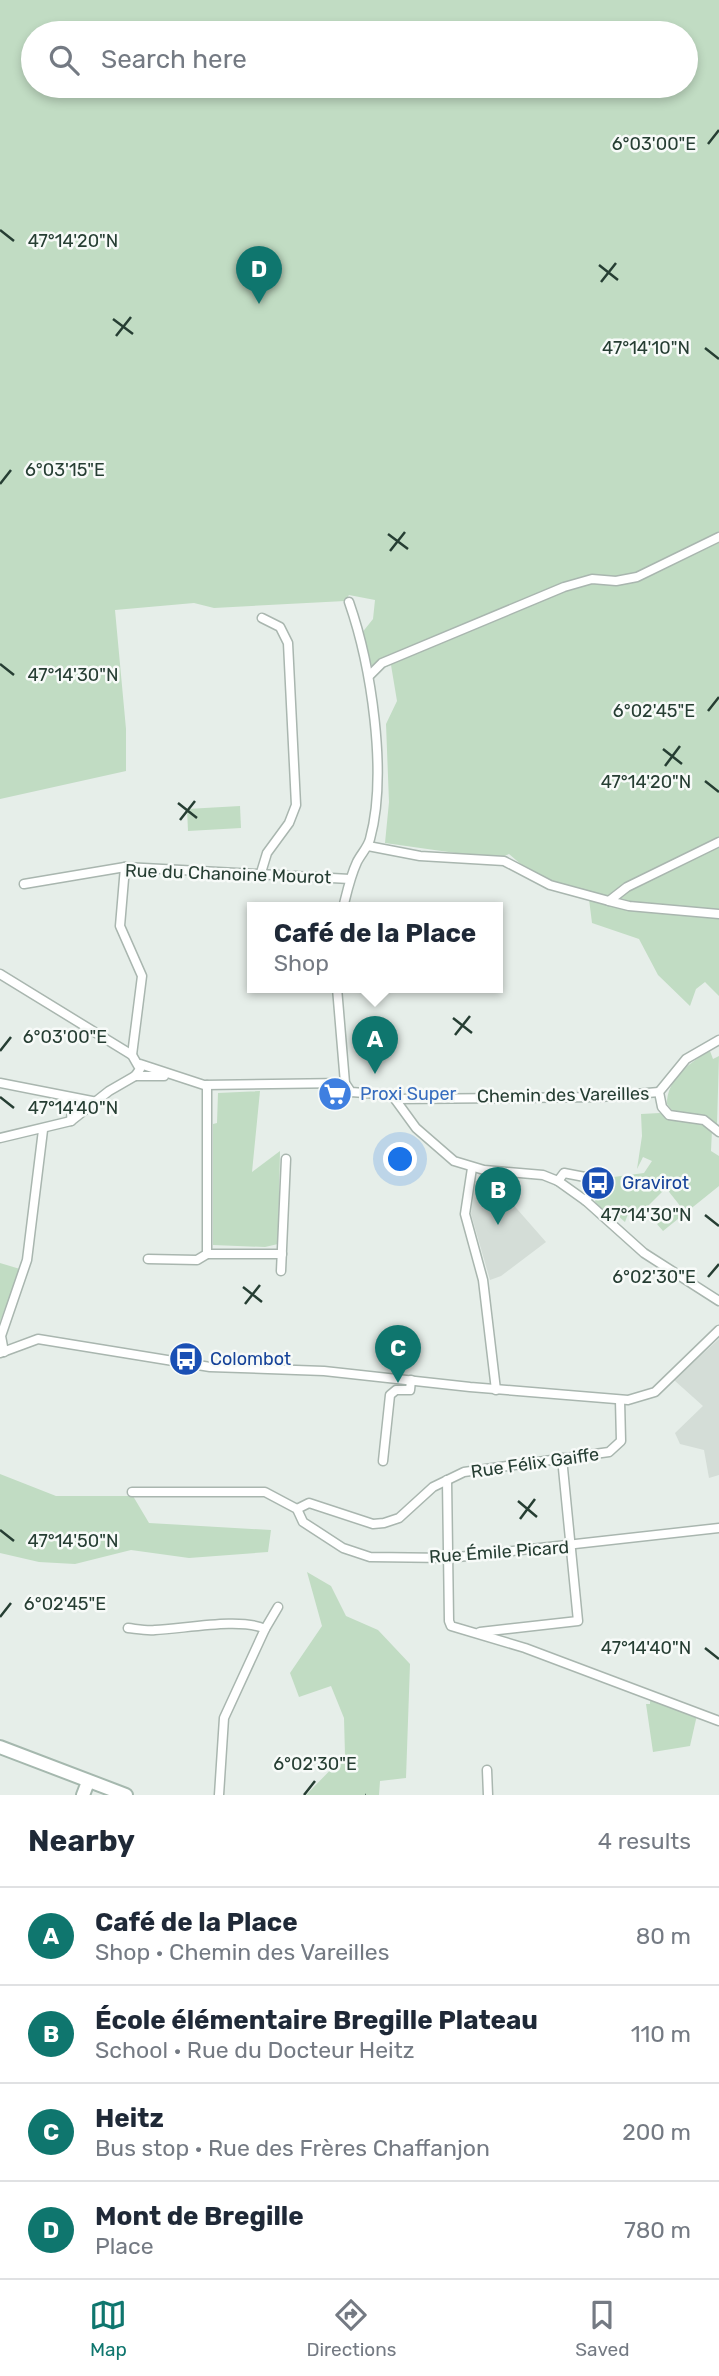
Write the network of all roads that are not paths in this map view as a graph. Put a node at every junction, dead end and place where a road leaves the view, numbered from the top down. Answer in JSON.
{"nodes":[{"id":1,"x":719,"y":537,"type":"edge"},
{"id":2,"x":349,"y":602,"type":"dead end"},
{"id":3,"x":262,"y":618,"type":"dead end"},
{"id":4,"x":370,"y":674,"type":"junction"},
{"id":5,"x":719,"y":842,"type":"edge"},
{"id":6,"x":368,"y":846,"type":"junction"},
{"id":7,"x":125,"y":867,"type":"junction"},
{"id":8,"x":260,"y":876,"type":"junction"},
{"id":9,"x":350,"y":879,"type":"junction"},
{"id":10,"x":23,"y":884,"type":"dead end"},
{"id":11,"x":609,"y":901,"type":"junction"},
{"id":12,"x":345,"y":902,"type":"edge"},
{"id":13,"x":719,"y":914,"type":"edge"},
{"id":14,"x":0,"y":974,"type":"edge"},
{"id":15,"x":337,"y":993,"type":"edge"},
{"id":16,"x":719,"y":1040,"type":"edge"},
{"id":17,"x":132,"y":1055,"type":"junction"},
{"id":18,"x":138,"y":1070,"type":"junction"},
{"id":19,"x":0,"y":1083,"type":"edge"},
{"id":20,"x":345,"y":1083,"type":"junction"},
{"id":21,"x":207,"y":1085,"type":"junction"},
{"id":22,"x":659,"y":1092,"type":"junction"},
{"id":23,"x":60,"y":1096,"type":"junction"},
{"id":24,"x":395,"y":1099,"type":"junction"},
{"id":25,"x":97,"y":1102,"type":"junction"},
{"id":26,"x":71,"y":1121,"type":"junction"},
{"id":27,"x":43,"y":1130,"type":"junction"},
{"id":28,"x":719,"y":1132,"type":"edge"},
{"id":29,"x":0,"y":1138,"type":"edge"},
{"id":30,"x":286,"y":1159,"type":"dead end"},
{"id":31,"x":472,"y":1168,"type":"junction"},
{"id":32,"x":558,"y":1181,"type":"junction"},
{"id":33,"x":586,"y":1201,"type":"junction"},
{"id":34,"x":207,"y":1254,"type":"junction"},
{"id":35,"x":282,"y":1254,"type":"junction"},
{"id":36,"x":148,"y":1259,"type":"dead end"},
{"id":37,"x":281,"y":1271,"type":"dead end"},
{"id":38,"x":719,"y":1301,"type":"edge"},
{"id":39,"x":719,"y":1330,"type":"edge"},
{"id":40,"x":2,"y":1353,"type":"edge"},
{"id":41,"x":411,"y":1380,"type":"junction"},
{"id":42,"x":496,"y":1390,"type":"junction"},
{"id":43,"x":620,"y":1399,"type":"junction"},
{"id":44,"x":562,"y":1458,"type":"junction"},
{"id":45,"x":383,"y":1461,"type":"dead end"},
{"id":46,"x":447,"y":1480,"type":"junction"},
{"id":47,"x":132,"y":1492,"type":"dead end"},
{"id":48,"x":297,"y":1508,"type":"junction"},
{"id":49,"x":719,"y":1528,"type":"edge"},
{"id":50,"x":569,"y":1547,"type":"junction"},
{"id":51,"x":449,"y":1558,"type":"junction"},
{"id":52,"x":278,"y":1608,"type":"dead end"},
{"id":53,"x":128,"y":1628,"type":"dead end"},
{"id":54,"x":265,"y":1629,"type":"junction"},
{"id":55,"x":477,"y":1632,"type":"junction"},
{"id":56,"x":719,"y":1721,"type":"edge"},
{"id":57,"x":0,"y":1746,"type":"edge"},
{"id":58,"x":487,"y":1770,"type":"dead end"},
{"id":59,"x":88,"y":1782,"type":"junction"},
{"id":60,"x":83,"y":1795,"type":"edge"},
{"id":61,"x":125,"y":1795,"type":"edge"},
{"id":62,"x":219,"y":1795,"type":"edge"},
{"id":63,"x":488,"y":1795,"type":"edge"}],
"edges":[{"from":1,"to":4,"type":"street"},
{"from":2,"to":4,"type":"street"},
{"from":3,"to":8,"type":"street"},
{"from":4,"to":6,"type":"street"},
{"from":5,"to":11,"type":"street"},
{"from":6,"to":9,"type":"street"},
{"from":6,"to":11,"type":"street"},
{"from":7,"to":8,"type":"street","name":"Rue du Chanoine Mourot"},
{"from":7,"to":10,"type":"street","name":"Rue du Chanoine Mourot"},
{"from":7,"to":17,"type":"street"},
{"from":8,"to":9,"type":"street","name":"Rue du Chanoine Mourot"},
{"from":9,"to":12,"type":"street"},
{"from":11,"to":13,"type":"street"},
{"from":14,"to":17,"type":"street"},
{"from":15,"to":20,"type":"street"},
{"from":16,"to":22,"type":"street"},
{"from":17,"to":18,"type":"street"},
{"from":18,"to":21,"type":"street","name":"Chemin des Vareilles"},
{"from":18,"to":25,"type":"street"},
{"from":19,"to":23,"type":"street"},
{"from":20,"to":21,"type":"street","name":"Chemin des Vareilles"},
{"from":20,"to":24,"type":"street","name":"Chemin des Vareilles"},
{"from":21,"to":34,"type":"street"},
{"from":22,"to":24,"type":"street","name":"Chemin des Vareilles"},
{"from":22,"to":28,"type":"street"},
{"from":23,"to":25,"type":"street"},
{"from":23,"to":26,"type":"street"},
{"from":24,"to":31,"type":"street"},
{"from":25,"to":26,"type":"street"},
{"from":26,"to":27,"type":"street"},
{"from":27,"to":29,"type":"street"},
{"from":27,"to":40,"type":"street"},
{"from":30,"to":35,"type":"street"},
{"from":31,"to":32,"type":"street"},
{"from":31,"to":42,"type":"street"},
{"from":32,"to":33,"type":"street"},
{"from":32,"to":33,"type":"street"},
{"from":33,"to":38,"type":"street"},
{"from":34,"to":35,"type":"street"},
{"from":34,"to":36,"type":"street"},
{"from":35,"to":37,"type":"street"},
{"from":39,"to":43,"type":"street"},
{"from":40,"to":41,"type":"street"},
{"from":41,"to":42,"type":"street"},
{"from":41,"to":45,"type":"street"},
{"from":42,"to":43,"type":"street"},
{"from":43,"to":44,"type":"street","name":"Rue Félix Gaiffe"},
{"from":44,"to":46,"type":"street","name":"Rue Félix Gaiffe"},
{"from":44,"to":50,"type":"street"},
{"from":46,"to":48,"type":"street","name":"Rue Félix Gaiffe"},
{"from":46,"to":51,"type":"street"},
{"from":47,"to":48,"type":"street","name":"Rue Émile Picard"},
{"from":48,"to":51,"type":"street","name":"Rue Émile Picard"},
{"from":49,"to":50,"type":"street","name":"Rue Émile Picard"},
{"from":50,"to":51,"type":"street","name":"Rue Émile Picard"},
{"from":50,"to":55,"type":"street"},
{"from":51,"to":55,"type":"street"},
{"from":52,"to":54,"type":"street"},
{"from":53,"to":54,"type":"street"},
{"from":54,"to":62,"type":"street"},
{"from":55,"to":56,"type":"street"},
{"from":57,"to":59,"type":"street"},
{"from":58,"to":63,"type":"street"},
{"from":59,"to":60,"type":"street"},
{"from":59,"to":61,"type":"street"}]}
